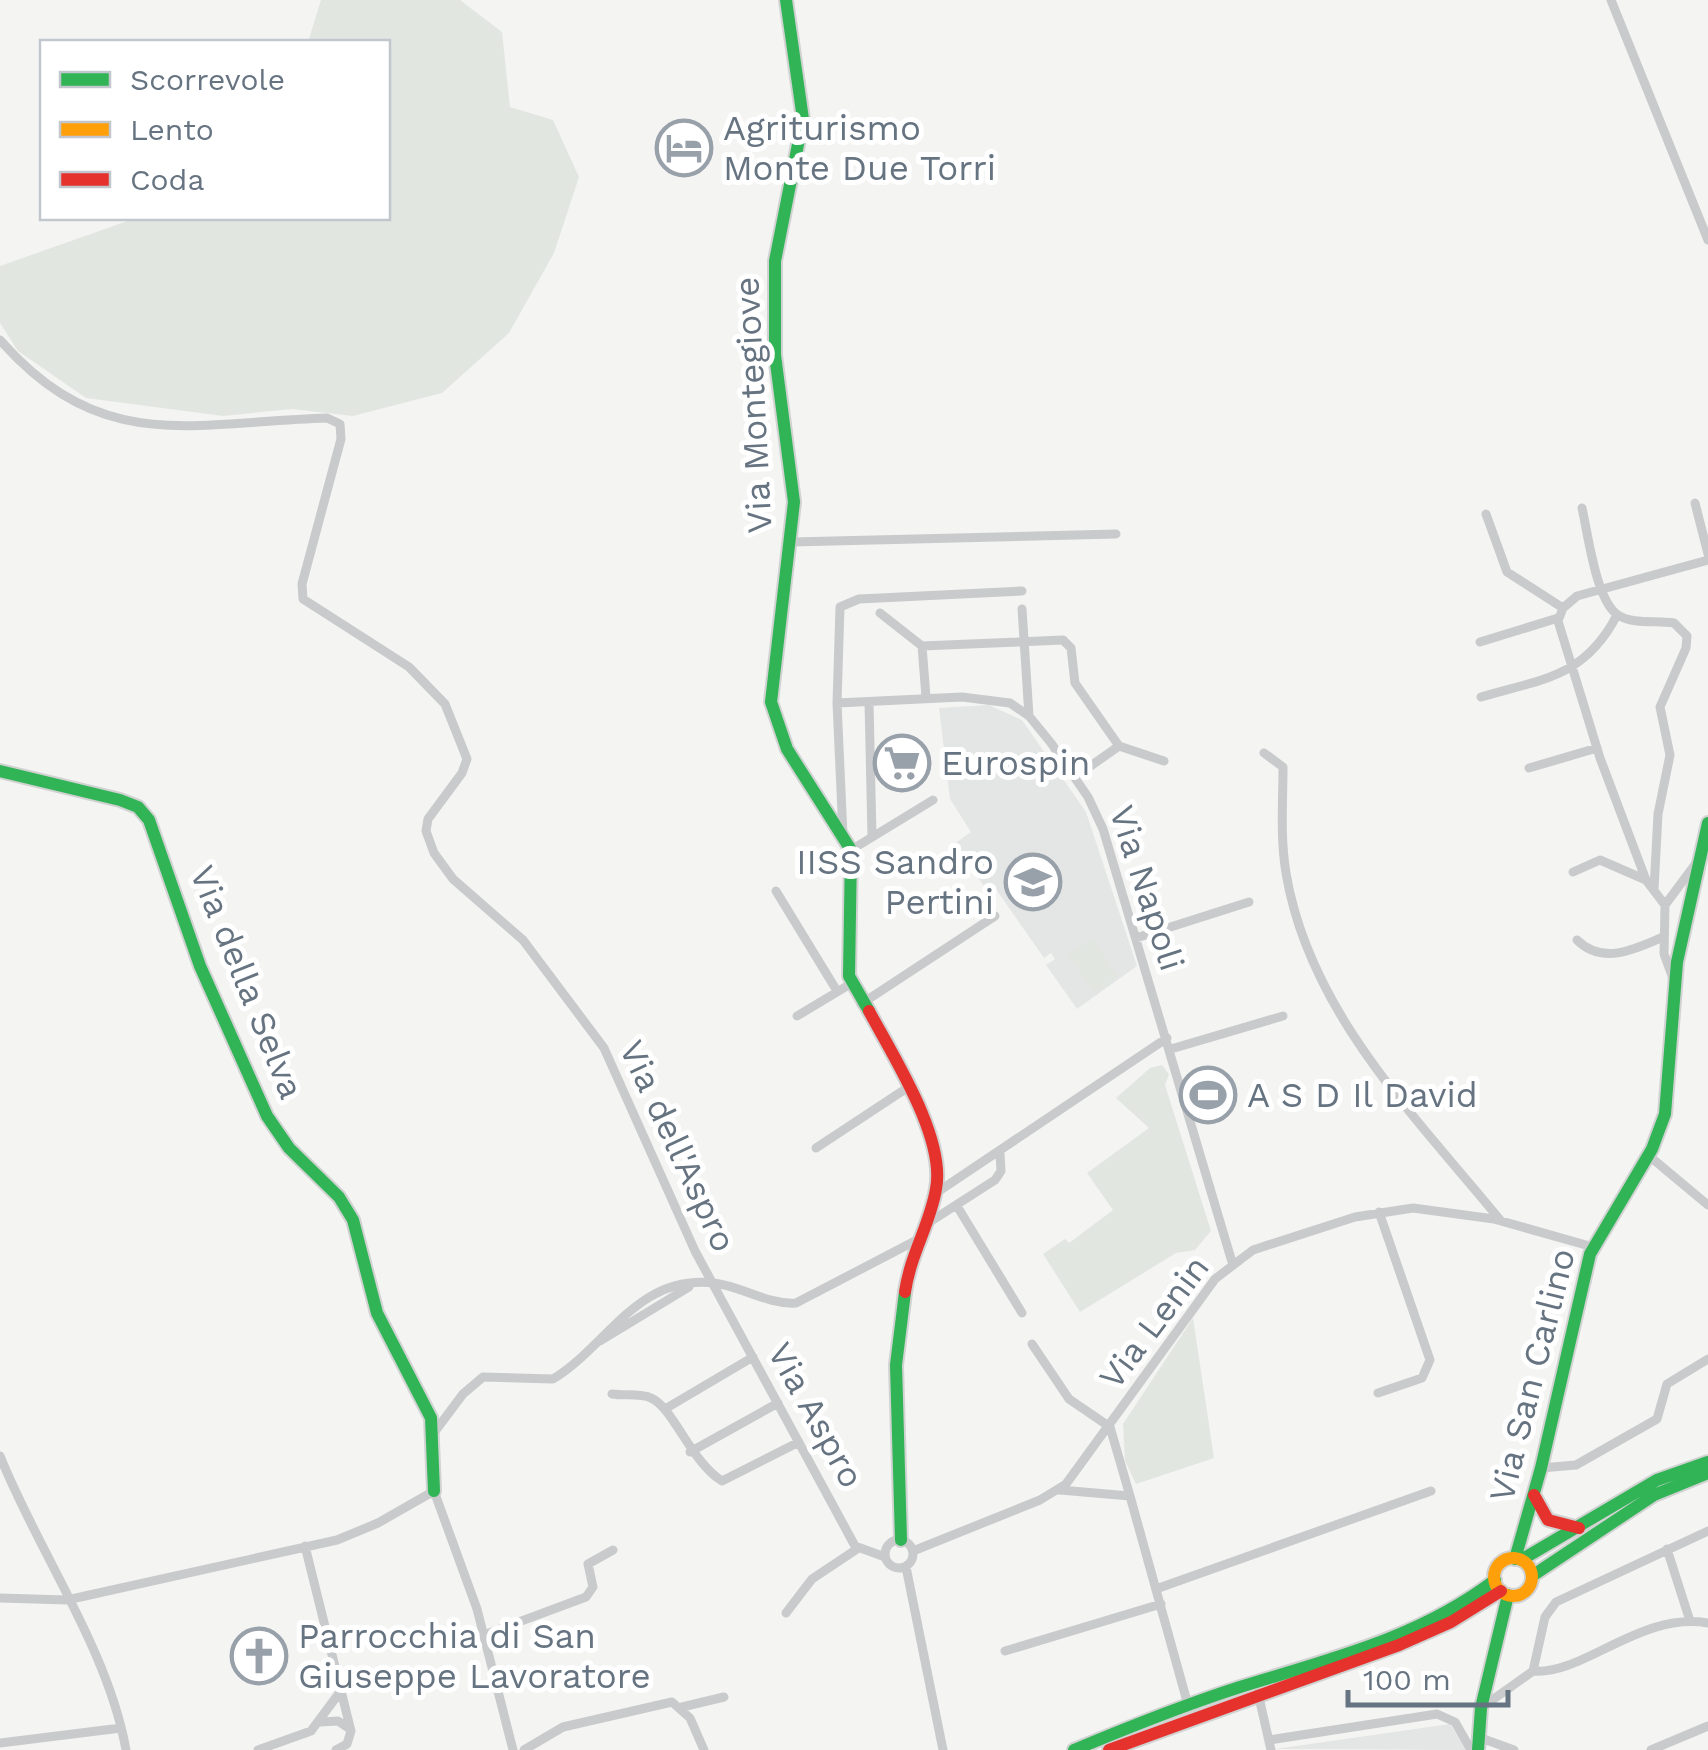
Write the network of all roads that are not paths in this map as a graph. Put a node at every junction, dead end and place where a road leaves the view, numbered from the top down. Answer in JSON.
{"nodes":[{"id":1,"x":786,"y":0,"type":"edge"},
{"id":2,"x":1611,"y":0,"type":"edge"},
{"id":3,"x":1708,"y":240,"type":"edge"},
{"id":4,"x":0,"y":340,"type":"edge"},
{"id":5,"x":1695,"y":502,"type":"dead end"},
{"id":6,"x":1582,"y":508,"type":"dead end"},
{"id":7,"x":1486,"y":514,"type":"dead end"},
{"id":8,"x":1116,"y":534,"type":"dead end"},
{"id":9,"x":791,"y":542,"type":"junction"},
{"id":10,"x":1708,"y":556,"type":"edge"},
{"id":11,"x":1601,"y":590,"type":"junction"},
{"id":12,"x":1022,"y":591,"type":"dead end"},
{"id":13,"x":1022,"y":609,"type":"dead end"},
{"id":14,"x":880,"y":613,"type":"dead end"},
{"id":15,"x":1560,"y":613,"type":"junction"},
{"id":16,"x":1617,"y":615,"type":"junction"},
{"id":17,"x":1023,"y":641,"type":"junction"},
{"id":18,"x":1480,"y":642,"type":"dead end"},
{"id":19,"x":922,"y":646,"type":"junction"},
{"id":20,"x":1572,"y":670,"type":"junction"},
{"id":21,"x":1481,"y":697,"type":"dead end"},
{"id":22,"x":926,"y":698,"type":"junction"},
{"id":23,"x":869,"y":702,"type":"junction"},
{"id":24,"x":837,"y":703,"type":"junction"},
{"id":25,"x":1029,"y":716,"type":"junction"},
{"id":26,"x":1119,"y":746,"type":"junction"},
{"id":27,"x":1597,"y":748,"type":"junction"},
{"id":28,"x":1264,"y":753,"type":"dead end"},
{"id":29,"x":1164,"y":761,"type":"dead end"},
{"id":30,"x":1529,"y":768,"type":"dead end"},
{"id":31,"x":0,"y":771,"type":"edge"},
{"id":32,"x":1074,"y":777,"type":"junction"},
{"id":33,"x":933,"y":800,"type":"dead end"},
{"id":34,"x":1708,"y":823,"type":"edge"},
{"id":35,"x":843,"y":834,"type":"junction"},
{"id":36,"x":872,"y":837,"type":"junction"},
{"id":37,"x":851,"y":850,"type":"junction"},
{"id":38,"x":1697,"y":862,"type":"junction"},
{"id":39,"x":1573,"y":872,"type":"dead end"},
{"id":40,"x":1646,"y":880,"type":"junction"},
{"id":41,"x":1654,"y":889,"type":"junction"},
{"id":42,"x":776,"y":891,"type":"dead end"},
{"id":43,"x":1249,"y":902,"type":"dead end"},
{"id":44,"x":1664,"y":905,"type":"junction"},
{"id":45,"x":995,"y":916,"type":"dead end"},
{"id":46,"x":1663,"y":937,"type":"junction"},
{"id":47,"x":1136,"y":938,"type":"junction"},
{"id":48,"x":1577,"y":940,"type":"dead end"},
{"id":49,"x":1674,"y":982,"type":"junction"},
{"id":50,"x":852,"y":983,"type":"junction"},
{"id":51,"x":837,"y":991,"type":"junction"},
{"id":52,"x":862,"y":1004,"type":"junction"},
{"id":53,"x":796,"y":1016,"type":"dead end"},
{"id":54,"x":1282,"y":1016,"type":"dead end"},
{"id":55,"x":1167,"y":1038,"type":"junction"},
{"id":56,"x":1171,"y":1050,"type":"junction"},
{"id":57,"x":910,"y":1086,"type":"junction"},
{"id":58,"x":816,"y":1148,"type":"dead end"},
{"id":59,"x":1000,"y":1154,"type":"junction"},
{"id":60,"x":1648,"y":1155,"type":"junction"},
{"id":61,"x":936,"y":1194,"type":"junction"},
{"id":62,"x":1708,"y":1205,"type":"edge"},
{"id":63,"x":957,"y":1206,"type":"junction"},
{"id":64,"x":1379,"y":1212,"type":"junction"},
{"id":65,"x":1502,"y":1221,"type":"junction"},
{"id":66,"x":922,"y":1226,"type":"junction"},
{"id":67,"x":916,"y":1241,"type":"junction"},
{"id":68,"x":1593,"y":1247,"type":"junction"},
{"id":69,"x":1232,"y":1262,"type":"junction"},
{"id":70,"x":711,"y":1282,"type":"junction"},
{"id":71,"x":1022,"y":1313,"type":"dead end"},
{"id":72,"x":1032,"y":1344,"type":"dead end"},
{"id":73,"x":753,"y":1358,"type":"junction"},
{"id":74,"x":1706,"y":1361,"type":"edge"},
{"id":75,"x":612,"y":1394,"type":"dead end"},
{"id":76,"x":1378,"y":1394,"type":"dead end"},
{"id":77,"x":778,"y":1403,"type":"junction"},
{"id":78,"x":665,"y":1409,"type":"junction"},
{"id":79,"x":1110,"y":1427,"type":"junction"},
{"id":80,"x":433,"y":1434,"type":"junction"},
{"id":81,"x":799,"y":1442,"type":"junction"},
{"id":82,"x":690,"y":1452,"type":"junction"},
{"id":83,"x":0,"y":1456,"type":"edge"},
{"id":84,"x":1708,"y":1462,"type":"edge"},
{"id":85,"x":1542,"y":1468,"type":"junction"},
{"id":86,"x":1708,"y":1473,"type":"edge"},
{"id":87,"x":1059,"y":1490,"type":"junction"},
{"id":88,"x":434,"y":1491,"type":"junction"},
{"id":89,"x":1431,"y":1491,"type":"dead end"},
{"id":90,"x":1534,"y":1495,"type":"junction"},
{"id":91,"x":1130,"y":1496,"type":"junction"},
{"id":92,"x":1579,"y":1528,"type":"junction"},
{"id":93,"x":1708,"y":1531,"type":"edge"},
{"id":94,"x":901,"y":1540,"type":"junction"},
{"id":95,"x":305,"y":1546,"type":"junction"},
{"id":96,"x":857,"y":1549,"type":"junction"},
{"id":97,"x":1667,"y":1549,"type":"junction"},
{"id":98,"x":614,"y":1550,"type":"dead end"},
{"id":99,"x":913,"y":1552,"type":"junction"},
{"id":100,"x":884,"y":1557,"type":"junction"},
{"id":101,"x":1518,"y":1559,"type":"junction"},
{"id":102,"x":906,"y":1567,"type":"junction"},
{"id":103,"x":1532,"y":1576,"type":"junction"},
{"id":104,"x":1156,"y":1589,"type":"junction"},
{"id":105,"x":1501,"y":1589,"type":"junction"},
{"id":106,"x":0,"y":1598,"type":"edge"},
{"id":107,"x":67,"y":1600,"type":"junction"},
{"id":108,"x":1160,"y":1604,"type":"junction"},
{"id":109,"x":786,"y":1613,"type":"dead end"},
{"id":110,"x":1690,"y":1621,"type":"junction"},
{"id":111,"x":1708,"y":1623,"type":"edge"},
{"id":112,"x":484,"y":1636,"type":"junction"},
{"id":113,"x":1005,"y":1652,"type":"dead end"},
{"id":114,"x":1533,"y":1671,"type":"junction"},
{"id":115,"x":343,"y":1688,"type":"junction"},
{"id":116,"x":1258,"y":1693,"type":"junction"},
{"id":117,"x":724,"y":1696,"type":"dead end"},
{"id":118,"x":1188,"y":1704,"type":"junction"},
{"id":119,"x":682,"y":1707,"type":"junction"},
{"id":120,"x":1481,"y":1708,"type":"junction"},
{"id":121,"x":321,"y":1722,"type":"junction"},
{"id":122,"x":1708,"y":1726,"type":"edge"},
{"id":123,"x":121,"y":1728,"type":"junction"},
{"id":124,"x":351,"y":1731,"type":"junction"},
{"id":125,"x":0,"y":1742,"type":"edge"},
{"id":126,"x":1270,"y":1745,"type":"edge"},
{"id":127,"x":1125,"y":1746,"type":"edge"},
{"id":128,"x":1476,"y":1746,"type":"edge"},
{"id":129,"x":1673,"y":1746,"type":"edge"},
{"id":130,"x":126,"y":1750,"type":"edge"},
{"id":131,"x":258,"y":1750,"type":"edge"},
{"id":132,"x":336,"y":1750,"type":"edge"},
{"id":133,"x":513,"y":1750,"type":"edge"},
{"id":134,"x":524,"y":1750,"type":"edge"},
{"id":135,"x":704,"y":1750,"type":"edge"},
{"id":136,"x":943,"y":1750,"type":"edge"},
{"id":137,"x":1074,"y":1750,"type":"edge"},
{"id":138,"x":1109,"y":1750,"type":"edge"},
{"id":139,"x":1514,"y":1750,"type":"edge"},
{"id":140,"x":1651,"y":1750,"type":"edge"}],
"edges":[{"from":1,"to":9,"type":"street","name":"Via Montegiove"},
{"from":2,"to":3,"type":"street"},
{"from":4,"to":70,"type":"street","name":"Via dell'Aspro"},
{"from":5,"to":10,"type":"street"},
{"from":6,"to":11,"type":"street"},
{"from":7,"to":15,"type":"street"},
{"from":8,"to":9,"type":"street"},
{"from":9,"to":35,"type":"street","name":"Via Montegiove"},
{"from":10,"to":11,"type":"street"},
{"from":11,"to":15,"type":"street"},
{"from":11,"to":16,"type":"street"},
{"from":12,"to":24,"type":"street"},
{"from":13,"to":17,"type":"street"},
{"from":14,"to":19,"type":"street"},
{"from":15,"to":18,"type":"street"},
{"from":15,"to":20,"type":"street"},
{"from":16,"to":20,"type":"street"},
{"from":16,"to":41,"type":"street"},
{"from":17,"to":19,"type":"street"},
{"from":17,"to":25,"type":"street"},
{"from":17,"to":26,"type":"street"},
{"from":19,"to":22,"type":"street"},
{"from":20,"to":21,"type":"street"},
{"from":20,"to":27,"type":"street"},
{"from":22,"to":23,"type":"street"},
{"from":22,"to":25,"type":"street"},
{"from":23,"to":24,"type":"street"},
{"from":23,"to":36,"type":"street"},
{"from":24,"to":35,"type":"street"},
{"from":25,"to":32,"type":"street","name":"Via Napoli"},
{"from":26,"to":29,"type":"street"},
{"from":26,"to":32,"type":"street"},
{"from":27,"to":30,"type":"street"},
{"from":27,"to":40,"type":"street"},
{"from":28,"to":65,"type":"street"},
{"from":31,"to":80,"type":"street","name":"Via della Selva"},
{"from":32,"to":47,"type":"street","name":"Via Napoli"},
{"from":33,"to":36,"type":"street"},
{"from":34,"to":38,"type":"street","name":"Via San Carlino"},
{"from":35,"to":37,"type":"street","name":"Via Montegiove"},
{"from":36,"to":37,"type":"street"},
{"from":37,"to":50,"type":"street","name":"Via Montegiove"},
{"from":38,"to":44,"type":"street","name":"Via San Carlino"},
{"from":38,"to":49,"type":"street","name":"Via San Carlino"},
{"from":39,"to":40,"type":"street"},
{"from":40,"to":41,"type":"street"},
{"from":41,"to":44,"type":"street"},
{"from":42,"to":51,"type":"street"},
{"from":43,"to":47,"type":"street"},
{"from":44,"to":46,"type":"street","name":"Via San Carlino"},
{"from":45,"to":52,"type":"street"},
{"from":46,"to":48,"type":"street"},
{"from":46,"to":49,"type":"street","name":"Via San Carlino"},
{"from":47,"to":55,"type":"street","name":"Via Napoli"},
{"from":49,"to":60,"type":"street","name":"Via San Carlino"},
{"from":50,"to":51,"type":"street"},
{"from":50,"to":52,"type":"street","name":"Via Montegiove"},
{"from":51,"to":53,"type":"street"},
{"from":52,"to":57,"type":"street","name":"Via Montegiove"},
{"from":54,"to":56,"type":"street"},
{"from":55,"to":56,"type":"street","name":"Via Napoli"},
{"from":55,"to":59,"type":"street"},
{"from":56,"to":69,"type":"street","name":"Via Napoli"},
{"from":57,"to":58,"type":"street"},
{"from":57,"to":61,"type":"street","name":"Via Montegiove"},
{"from":59,"to":61,"type":"street"},
{"from":59,"to":63,"type":"street"},
{"from":60,"to":62,"type":"street"},
{"from":60,"to":68,"type":"street","name":"Via San Carlino"},
{"from":61,"to":66,"type":"street","name":"Via Montegiove"},
{"from":63,"to":66,"type":"street"},
{"from":63,"to":71,"type":"street"},
{"from":64,"to":65,"type":"street","name":"Via Lenin"},
{"from":64,"to":69,"type":"street","name":"Via Lenin"},
{"from":64,"to":76,"type":"street"},
{"from":65,"to":68,"type":"street","name":"Via Lenin"},
{"from":66,"to":67,"type":"street","name":"Via Montegiove"},
{"from":67,"to":70,"type":"street"},
{"from":67,"to":94,"type":"street","name":"Via Montegiove"},
{"from":68,"to":85,"type":"street","name":"Via San Carlino"},
{"from":69,"to":79,"type":"street","name":"Via Lenin"},
{"from":70,"to":73,"type":"street","name":"Via Aspro"},
{"from":70,"to":80,"type":"street"},
{"from":72,"to":79,"type":"street"},
{"from":73,"to":77,"type":"street","name":"Via Aspro"},
{"from":73,"to":78,"type":"street"},
{"from":74,"to":85,"type":"street"},
{"from":75,"to":78,"type":"street"},
{"from":77,"to":81,"type":"street","name":"Via Aspro"},
{"from":77,"to":82,"type":"street"},
{"from":78,"to":82,"type":"street"},
{"from":79,"to":87,"type":"street","name":"Via Lenin"},
{"from":79,"to":91,"type":"street"},
{"from":80,"to":88,"type":"street","name":"Via della Selva"},
{"from":81,"to":82,"type":"street"},
{"from":81,"to":96,"type":"street","name":"Via Aspro"},
{"from":83,"to":107,"type":"street"},
{"from":84,"to":92,"type":"street"},
{"from":85,"to":90,"type":"street","name":"Via San Carlino"},
{"from":86,"to":103,"type":"street"},
{"from":87,"to":91,"type":"street"},
{"from":87,"to":99,"type":"street","name":"Via Lenin"},
{"from":88,"to":95,"type":"street"},
{"from":88,"to":112,"type":"street","name":"Via della Selva"},
{"from":89,"to":104,"type":"street"},
{"from":90,"to":92,"type":"street"},
{"from":90,"to":101,"type":"street","name":"Via San Carlino"},
{"from":91,"to":104,"type":"street"},
{"from":92,"to":101,"type":"street"},
{"from":93,"to":97,"type":"street"},
{"from":94,"to":99,"type":"street"},
{"from":94,"to":100,"type":"street"},
{"from":95,"to":107,"type":"street"},
{"from":95,"to":115,"type":"street"},
{"from":96,"to":100,"type":"street"},
{"from":96,"to":109,"type":"street"},
{"from":97,"to":110,"type":"street"},
{"from":97,"to":114,"type":"street"},
{"from":98,"to":112,"type":"street"},
{"from":99,"to":102,"type":"street"},
{"from":100,"to":102,"type":"street"},
{"from":101,"to":103,"type":"street"},
{"from":101,"to":105,"type":"street"},
{"from":102,"to":136,"type":"street"},
{"from":103,"to":105,"type":"street"},
{"from":104,"to":108,"type":"street"},
{"from":105,"to":116,"type":"street"},
{"from":105,"to":118,"type":"street"},
{"from":105,"to":120,"type":"street"},
{"from":106,"to":107,"type":"street"},
{"from":107,"to":123,"type":"street"},
{"from":108,"to":113,"type":"street"},
{"from":108,"to":118,"type":"street"},
{"from":110,"to":111,"type":"street"},
{"from":110,"to":114,"type":"street"},
{"from":112,"to":133,"type":"street","name":"Via della Selva"},
{"from":114,"to":120,"type":"street"},
{"from":115,"to":121,"type":"street"},
{"from":115,"to":124,"type":"street"},
{"from":116,"to":126,"type":"street"},
{"from":116,"to":127,"type":"street"},
{"from":117,"to":119,"type":"street"},
{"from":118,"to":137,"type":"street"},
{"from":119,"to":134,"type":"street"},
{"from":119,"to":135,"type":"street"},
{"from":120,"to":128,"type":"street"},
{"from":121,"to":124,"type":"street"},
{"from":121,"to":131,"type":"street"},
{"from":122,"to":129,"type":"street"},
{"from":123,"to":125,"type":"street"},
{"from":123,"to":130,"type":"street"},
{"from":124,"to":132,"type":"street"},
{"from":126,"to":128,"type":"street"},
{"from":127,"to":138,"type":"street"},
{"from":128,"to":139,"type":"street"},
{"from":129,"to":140,"type":"street"}]}
